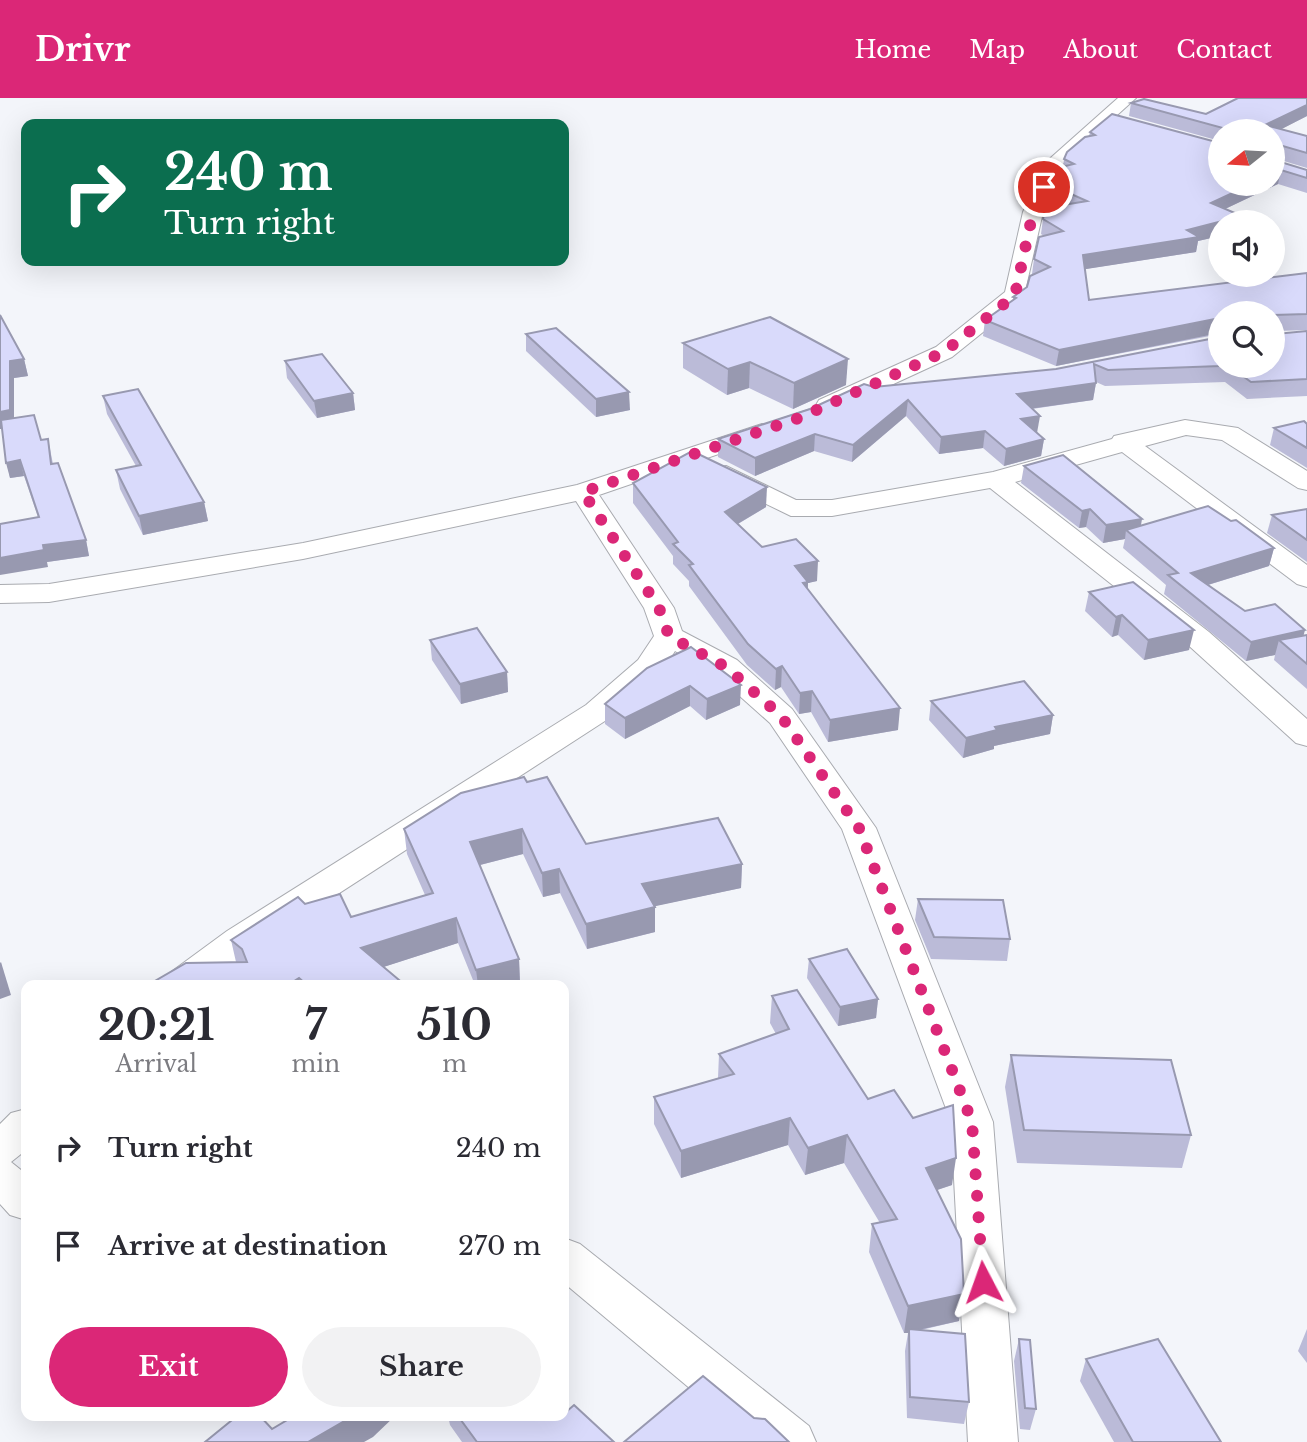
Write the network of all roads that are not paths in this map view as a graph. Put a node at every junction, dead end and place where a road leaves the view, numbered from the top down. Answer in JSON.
{"nodes":[{"id":1,"x":1128,"y":98,"type":"edge"},
{"id":2,"x":915,"y":390,"type":"edge"},
{"id":3,"x":845,"y":397,"type":"junction"},
{"id":4,"x":810,"y":413,"type":"edge"},
{"id":5,"x":786,"y":422,"type":"edge"},
{"id":6,"x":1124,"y":442,"type":"junction"},
{"id":7,"x":689,"y":456,"type":"junction"},
{"id":8,"x":995,"y":479,"type":"junction"},
{"id":9,"x":1307,"y":482,"type":"edge"},
{"id":10,"x":583,"y":492,"type":"junction"},
{"id":11,"x":1307,"y":578,"type":"edge"},
{"id":12,"x":0,"y":594,"type":"edge"},
{"id":13,"x":669,"y":636,"type":"junction"},
{"id":14,"x":1307,"y":736,"type":"edge"},
{"id":15,"x":206,"y":979,"type":"edge"},
{"id":16,"x":21,"y":1130,"type":"edge"},
{"id":17,"x":0,"y":1149,"type":"edge"},
{"id":18,"x":0,"y":1175,"type":"edge"},
{"id":19,"x":21,"y":1197,"type":"edge"},
{"id":20,"x":569,"y":1261,"type":"edge"},
{"id":21,"x":790,"y":1442,"type":"edge"},
{"id":22,"x":993,"y":1442,"type":"edge"}],
"edges":[{"from":1,"to":3,"type":"street"},
{"from":2,"to":3,"type":"street"},
{"from":3,"to":4,"type":"street"},
{"from":5,"to":7,"type":"street"},
{"from":6,"to":8,"type":"street"},
{"from":6,"to":9,"type":"street"},
{"from":6,"to":11,"type":"street"},
{"from":7,"to":8,"type":"street"},
{"from":7,"to":10,"type":"street"},
{"from":8,"to":14,"type":"street"},
{"from":10,"to":12,"type":"street"},
{"from":10,"to":13,"type":"street"},
{"from":13,"to":15,"type":"street"},
{"from":13,"to":22,"type":"street"},
{"from":16,"to":17,"type":"street"},
{"from":18,"to":19,"type":"street"},
{"from":20,"to":21,"type":"street"}]}
